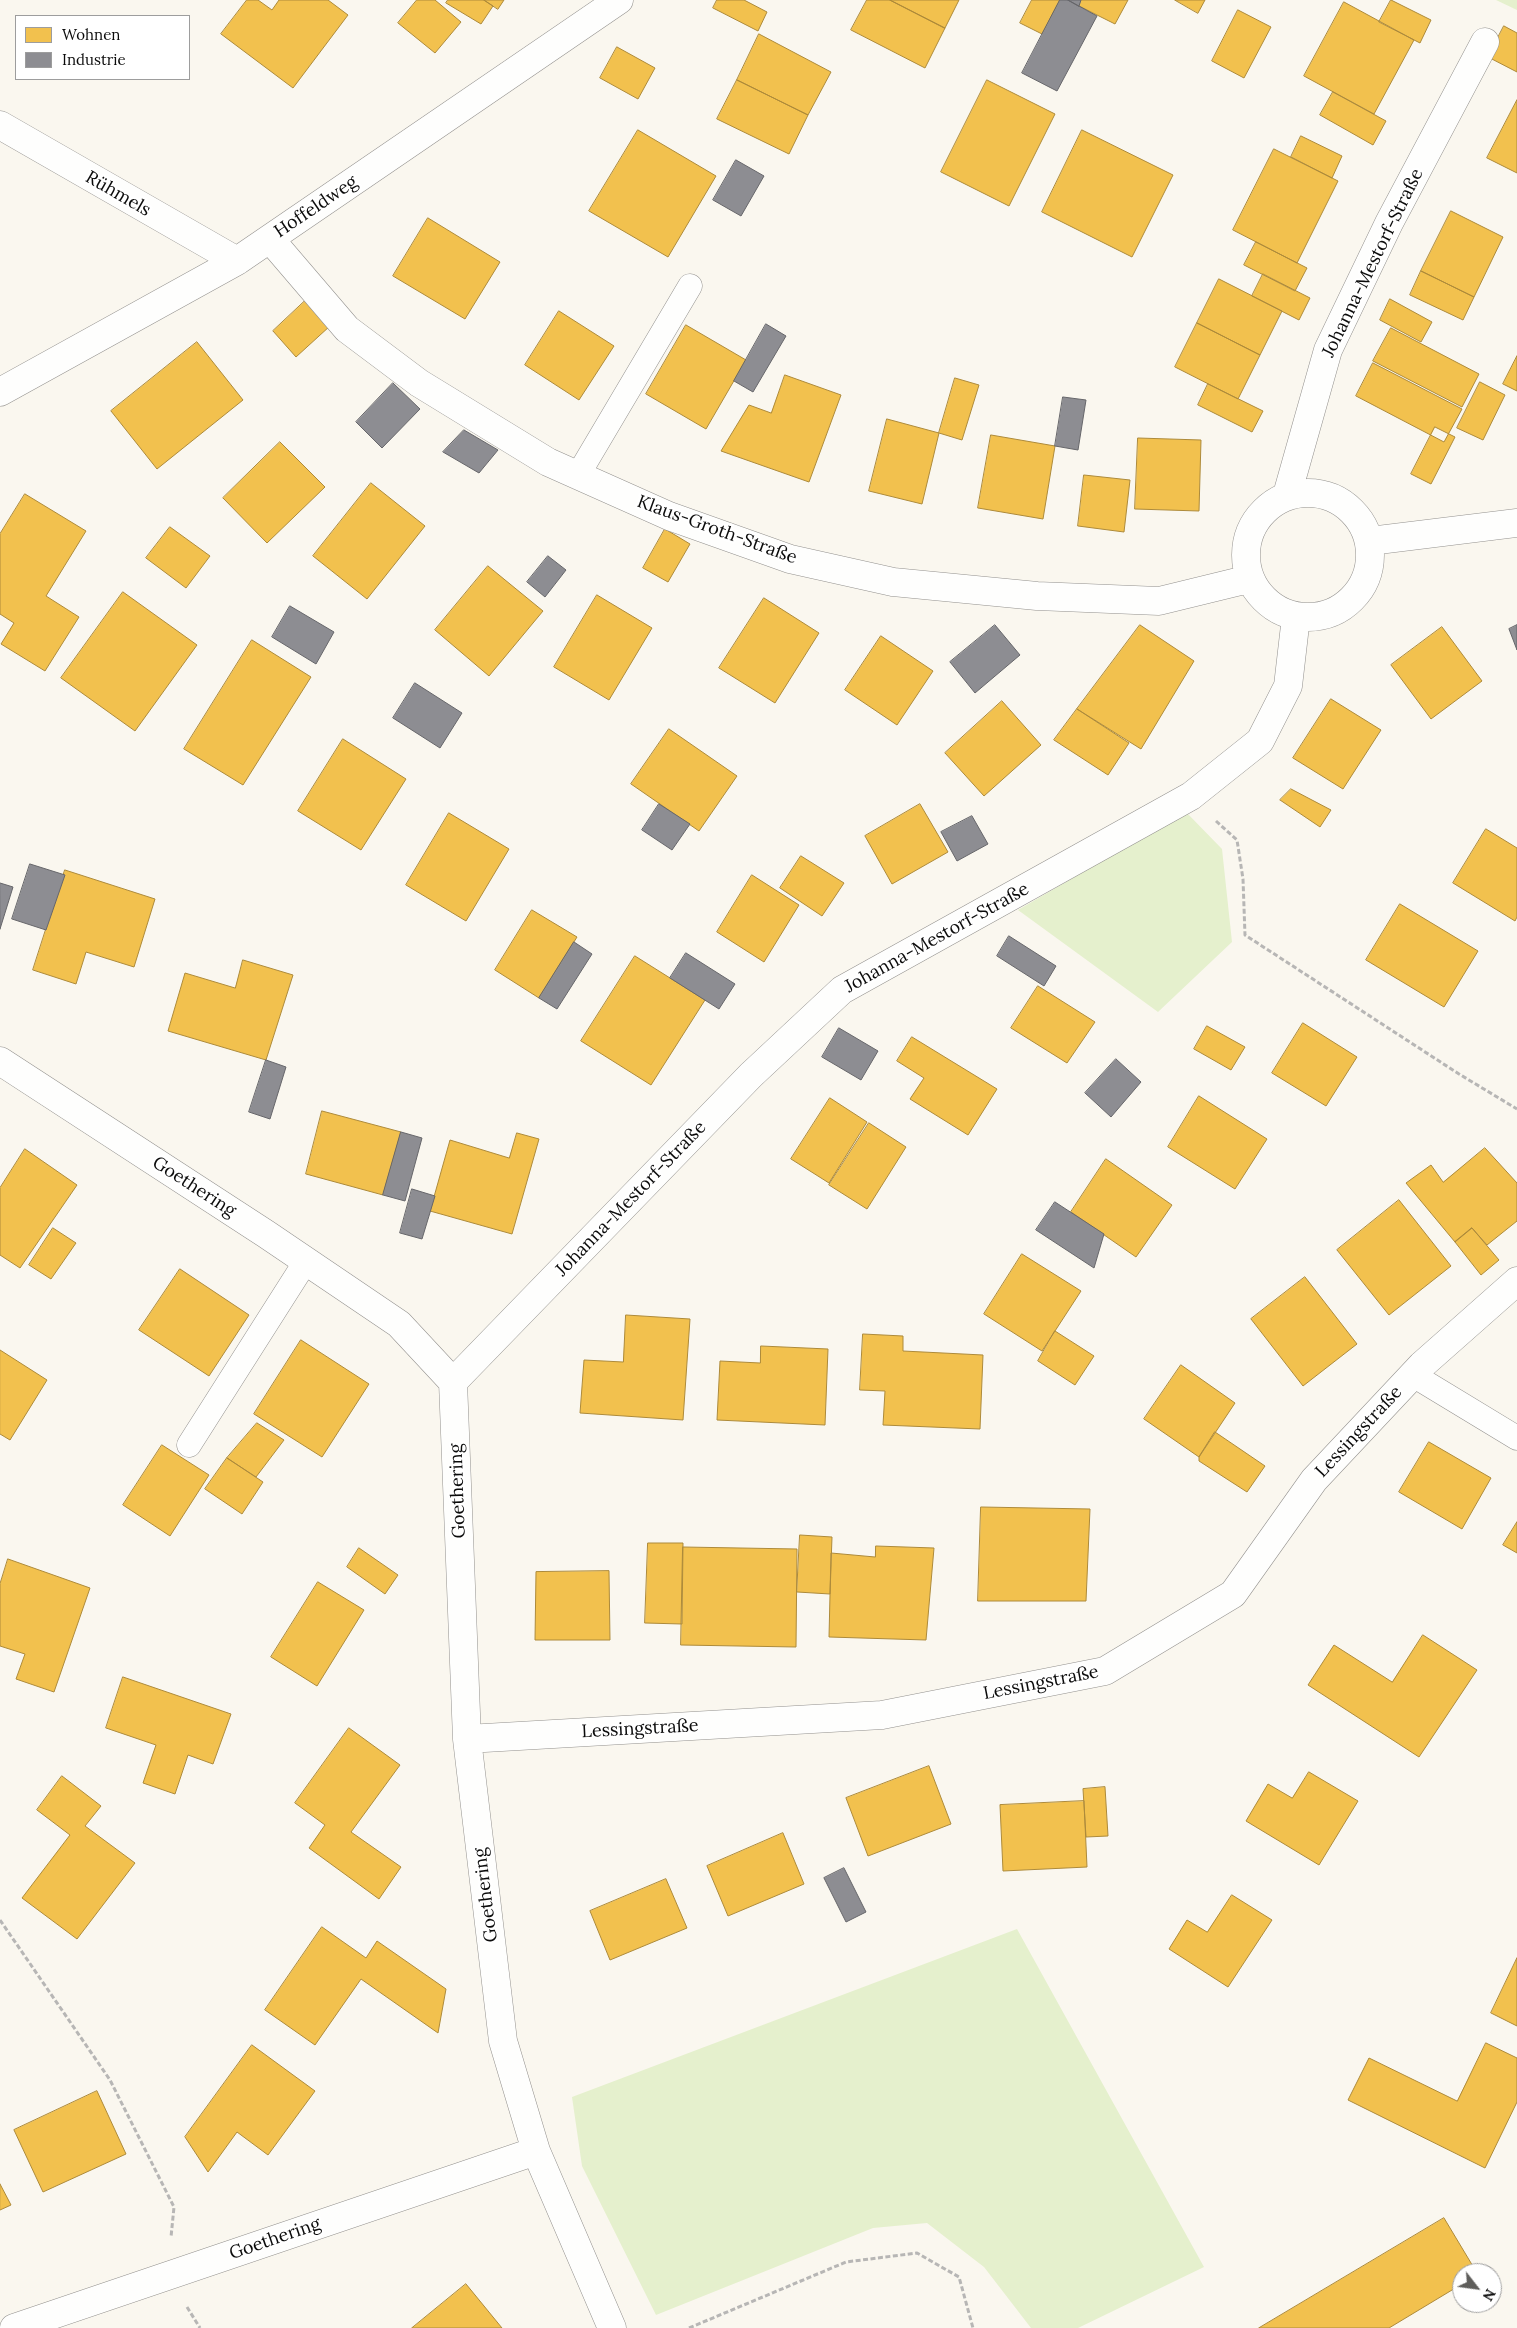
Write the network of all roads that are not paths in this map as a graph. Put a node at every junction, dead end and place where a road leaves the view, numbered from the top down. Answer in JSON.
{"nodes":[{"id":1,"x":620,"y":0,"type":"edge"},
{"id":2,"x":1485,"y":42,"type":"dead end"},
{"id":3,"x":0,"y":125,"type":"edge"},
{"id":4,"x":270,"y":239,"type":"junction"},
{"id":5,"x":237,"y":262,"type":"junction"},
{"id":6,"x":690,"y":286,"type":"dead end"},
{"id":7,"x":0,"y":392,"type":"edge"},
{"id":8,"x":578,"y":475,"type":"junction"},
{"id":9,"x":1288,"y":495,"type":"junction"},
{"id":10,"x":1517,"y":522,"type":"edge"},
{"id":11,"x":1370,"y":541,"type":"junction"},
{"id":12,"x":1249,"y":579,"type":"junction"},
{"id":13,"x":1296,"y":617,"type":"junction"},
{"id":14,"x":0,"y":1061,"type":"edge"},
{"id":15,"x":306,"y":1261,"type":"junction"},
{"id":16,"x":1517,"y":1281,"type":"edge"},
{"id":17,"x":1413,"y":1375,"type":"junction"},
{"id":18,"x":453,"y":1382,"type":"junction"},
{"id":19,"x":1517,"y":1438,"type":"edge"},
{"id":20,"x":189,"y":1445,"type":"dead end"},
{"id":21,"x":467,"y":1739,"type":"junction"},
{"id":22,"x":536,"y":2151,"type":"junction"},
{"id":23,"x":14,"y":2328,"type":"edge"},
{"id":24,"x":612,"y":2328,"type":"edge"}],
"edges":[{"from":1,"to":4,"type":"street","name":"Hoffeldweg"},
{"from":2,"to":9,"type":"street","name":"Johanna-Mestorf-Straße"},
{"from":3,"to":5,"type":"street","name":"Rühmels"},
{"from":4,"to":5,"type":"street","name":"Hoffeldweg"},
{"from":4,"to":8,"type":"street","name":"Klaus-Groth-Straße"},
{"from":5,"to":7,"type":"street","name":"Hoffeldweg"},
{"from":6,"to":8,"type":"lane"},
{"from":8,"to":12,"type":"street","name":"Klaus-Groth-Straße"},
{"from":9,"to":11,"type":"street"},
{"from":9,"to":12,"type":"street"},
{"from":10,"to":11,"type":"street"},
{"from":11,"to":13,"type":"street"},
{"from":12,"to":13,"type":"street"},
{"from":13,"to":18,"type":"street","name":"Johanna-Mestorf-Straße"},
{"from":14,"to":15,"type":"street","name":"Goethering"},
{"from":15,"to":18,"type":"street","name":"Goethering"},
{"from":15,"to":20,"type":"lane"},
{"from":16,"to":17,"type":"street","name":"Lessingstraße"},
{"from":17,"to":19,"type":"lane"},
{"from":17,"to":21,"type":"street","name":"Lessingstraße"},
{"from":18,"to":21,"type":"street","name":"Goethering"},
{"from":21,"to":22,"type":"street","name":"Goethering"},
{"from":22,"to":23,"type":"street","name":"Goethering"},
{"from":22,"to":24,"type":"street","name":"Goethering"}]}
